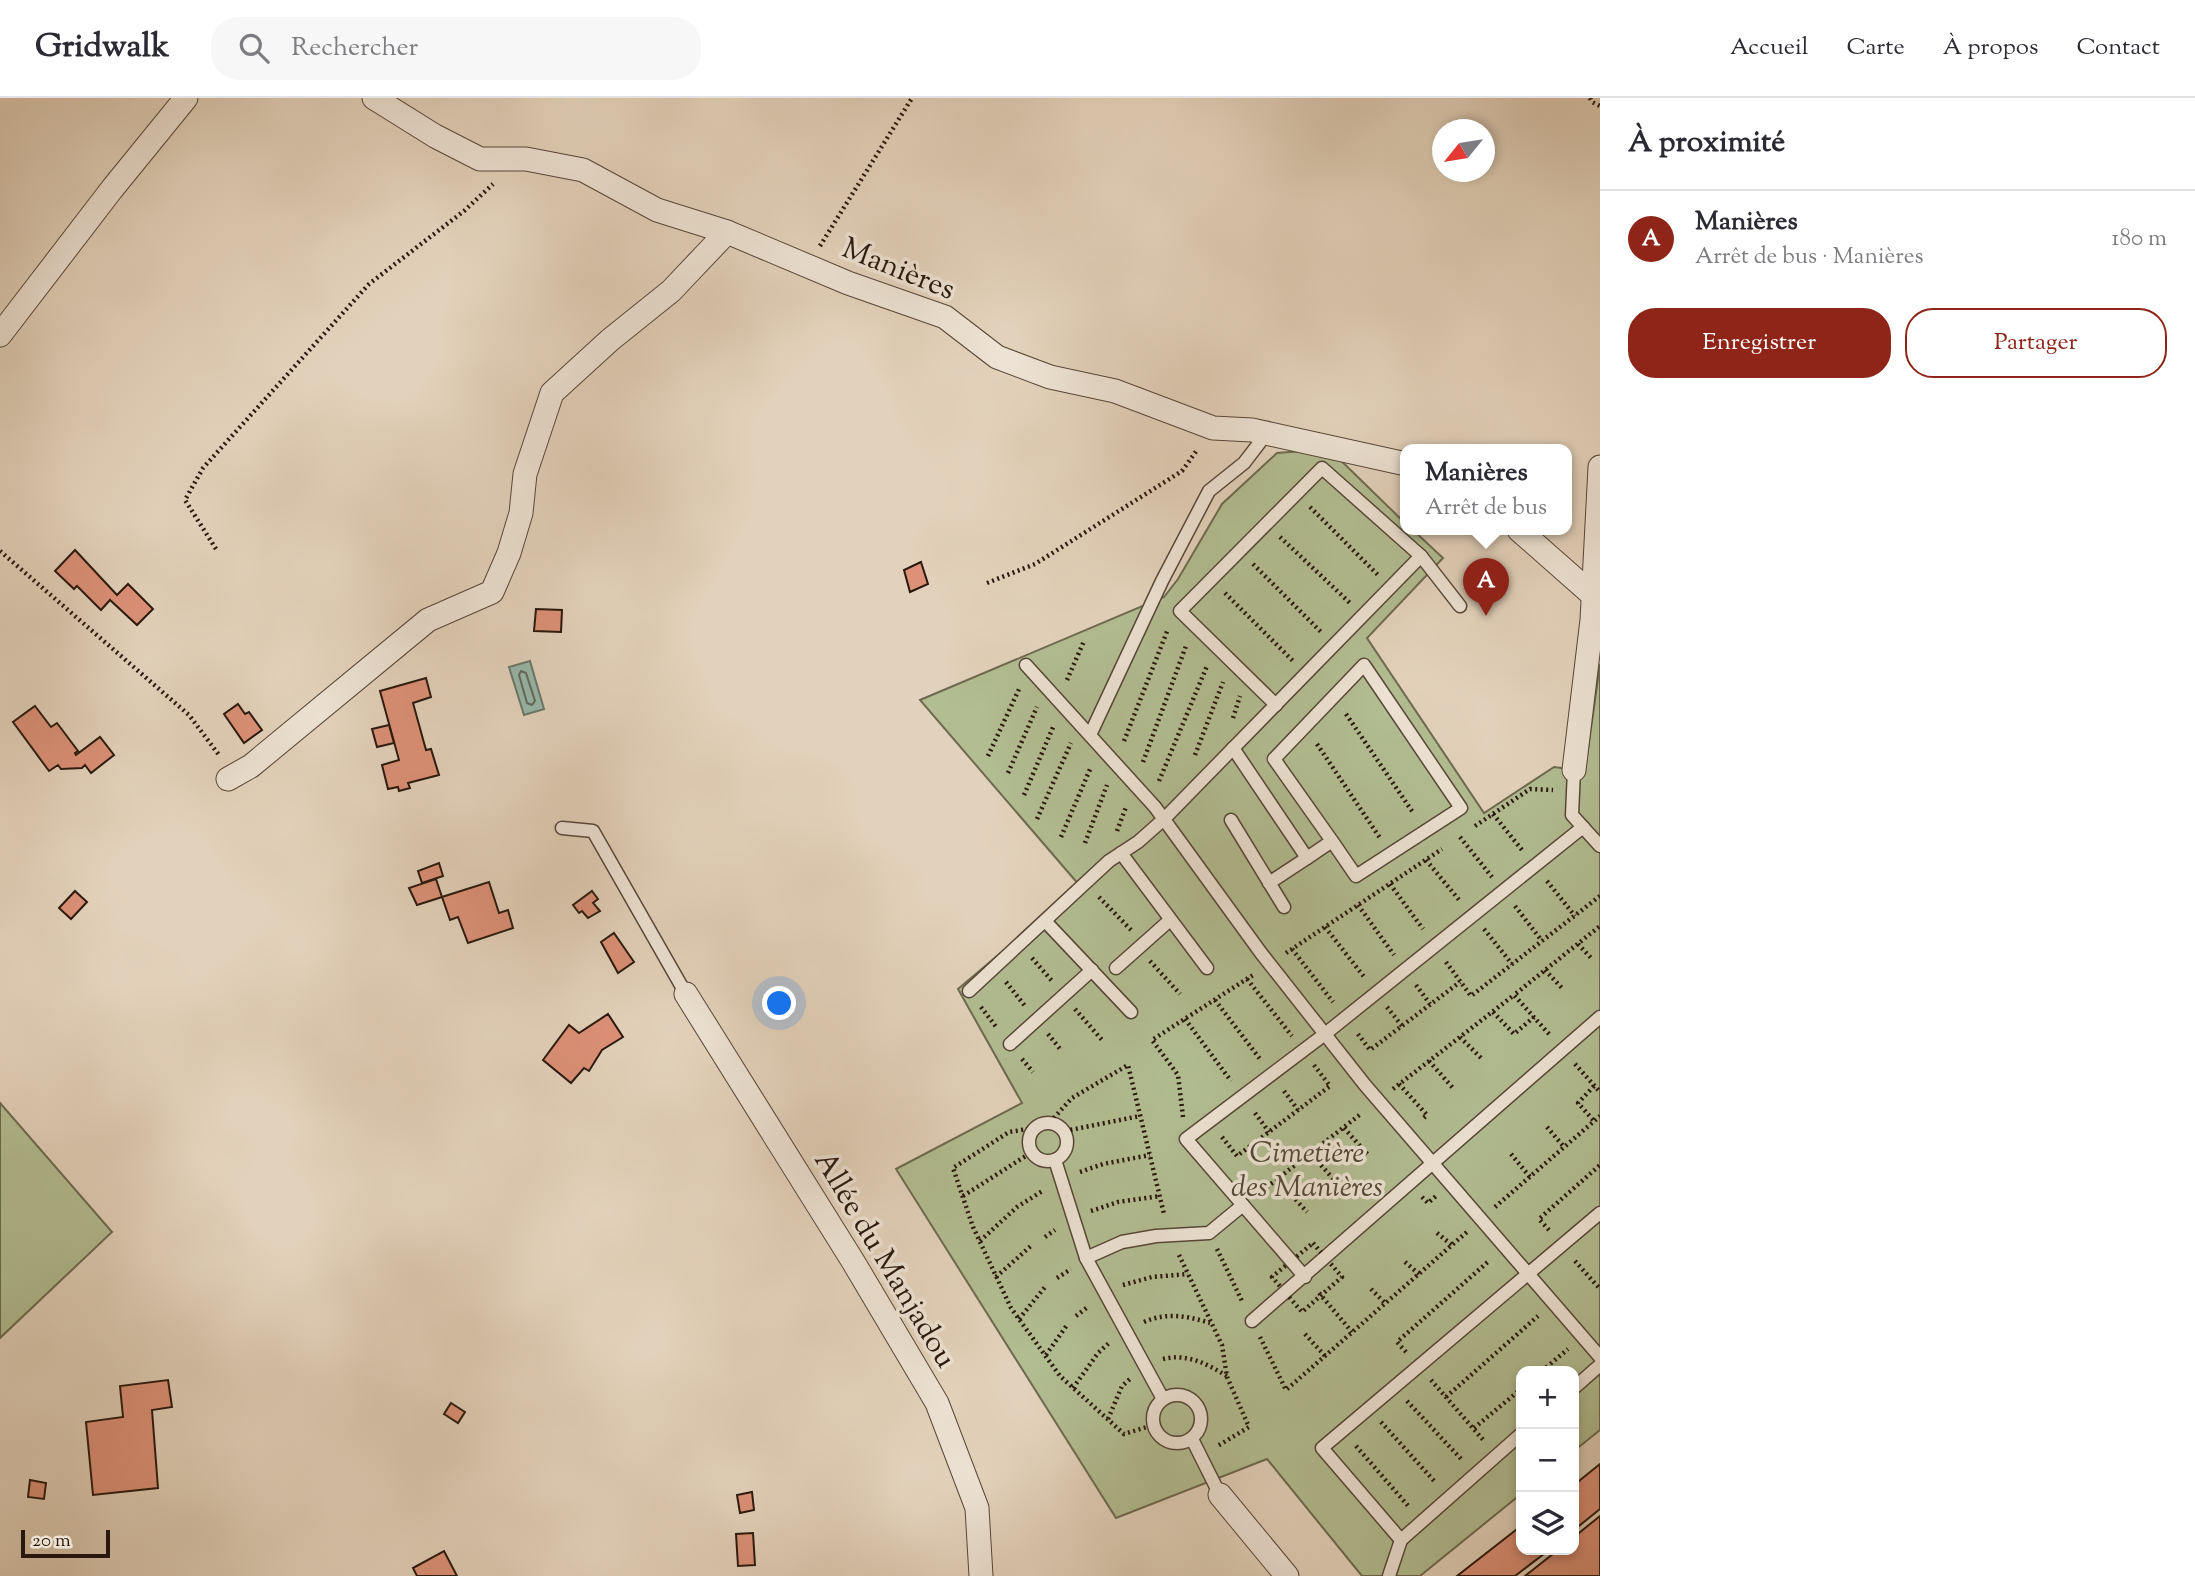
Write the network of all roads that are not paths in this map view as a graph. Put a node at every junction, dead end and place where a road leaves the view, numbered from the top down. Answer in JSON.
{"nodes":[{"id":1,"x":186,"y":98,"type":"edge"},
{"id":2,"x":374,"y":98,"type":"edge"},
{"id":3,"x":727,"y":232,"type":"junction"},
{"id":4,"x":0,"y":335,"type":"edge"},
{"id":5,"x":1267,"y":433,"type":"junction"},
{"id":6,"x":1400,"y":463,"type":"edge"},
{"id":7,"x":1600,"y":467,"type":"edge"},
{"id":8,"x":1525,"y":535,"type":"edge"},
{"id":9,"x":1421,"y":556,"type":"junction"},
{"id":10,"x":1594,"y":596,"type":"junction"},
{"id":11,"x":1460,"y":606,"type":"dead end"},
{"id":12,"x":1028,"y":666,"type":"road end"},
{"id":13,"x":1276,"y":705,"type":"junction"},
{"id":14,"x":1090,"y":735,"type":"junction"},
{"id":15,"x":1233,"y":748,"type":"junction"},
{"id":16,"x":231,"y":777,"type":"road end"},
{"id":17,"x":1573,"y":780,"type":"joint"},
{"id":18,"x":1164,"y":819,"type":"junction"},
{"id":19,"x":1231,"y":820,"type":"dead end"},
{"id":20,"x":1583,"y":827,"type":"junction"},
{"id":21,"x":562,"y":828,"type":"dead end"},
{"id":22,"x":1332,"y":841,"type":"junction"},
{"id":23,"x":1600,"y":846,"type":"edge"},
{"id":24,"x":1121,"y":853,"type":"junction"},
{"id":25,"x":1307,"y":858,"type":"junction"},
{"id":26,"x":1269,"y":883,"type":"junction"},
{"id":27,"x":1284,"y":907,"type":"dead end"},
{"id":28,"x":1045,"y":920,"type":"junction"},
{"id":29,"x":1170,"y":920,"type":"junction"},
{"id":30,"x":1116,"y":968,"type":"dead end"},
{"id":31,"x":1207,"y":968,"type":"dead end"},
{"id":32,"x":1092,"y":970,"type":"junction"},
{"id":33,"x":969,"y":991,"type":"dead end"},
{"id":34,"x":686,"y":994,"type":"joint"},
{"id":35,"x":1131,"y":1012,"type":"dead end"},
{"id":36,"x":1600,"y":1017,"type":"edge"},
{"id":37,"x":1325,"y":1034,"type":"junction"},
{"id":38,"x":1010,"y":1044,"type":"dead end"},
{"id":39,"x":1055,"y":1160,"type":"junction"},
{"id":40,"x":1434,"y":1163,"type":"junction"},
{"id":41,"x":1243,"y":1205,"type":"junction"},
{"id":42,"x":1600,"y":1213,"type":"edge"},
{"id":43,"x":1086,"y":1258,"type":"junction"},
{"id":44,"x":1527,"y":1275,"type":"junction"},
{"id":45,"x":1305,"y":1277,"type":"junction"},
{"id":46,"x":1252,"y":1321,"type":"road end"},
{"id":47,"x":1600,"y":1357,"type":"edge"},
{"id":48,"x":1600,"y":1365,"type":"edge"},
{"id":49,"x":1579,"y":1384,"type":"edge"},
{"id":50,"x":1163,"y":1399,"type":"junction"},
{"id":51,"x":1516,"y":1438,"type":"edge"},
{"id":52,"x":1192,"y":1439,"type":"junction"},
{"id":53,"x":1220,"y":1495,"type":"joint"},
{"id":54,"x":1401,"y":1540,"type":"junction"},
{"id":55,"x":981,"y":1576,"type":"edge"},
{"id":56,"x":1287,"y":1576,"type":"edge"},
{"id":57,"x":1389,"y":1576,"type":"edge"}],
"edges":[{"from":1,"to":4,"type":"street"},
{"from":2,"to":3,"type":"street","name":"Manières"},
{"from":3,"to":5,"type":"street","name":"Manières"},
{"from":3,"to":16,"type":"street"},
{"from":5,"to":6,"type":"street","name":"Manières"},
{"from":5,"to":14,"type":"lane"},
{"from":7,"to":10,"type":"street"},
{"from":8,"to":10,"type":"street"},
{"from":9,"to":11,"type":"lane"},
{"from":9,"to":13,"type":"lane"},
{"from":9,"to":13,"type":"lane"},
{"from":10,"to":17,"type":"street"},
{"from":12,"to":14,"type":"lane"},
{"from":13,"to":15,"type":"lane"},
{"from":14,"to":18,"type":"lane"},
{"from":15,"to":18,"type":"lane"},
{"from":15,"to":25,"type":"lane"},
{"from":17,"to":20,"type":"lane"},
{"from":18,"to":24,"type":"lane"},
{"from":18,"to":37,"type":"lane"},
{"from":19,"to":26,"type":"lane"},
{"from":20,"to":23,"type":"lane"},
{"from":20,"to":37,"type":"lane"},
{"from":21,"to":34,"type":"lane"},
{"from":22,"to":22,"type":"lane"},
{"from":22,"to":25,"type":"lane"},
{"from":24,"to":28,"type":"lane"},
{"from":24,"to":29,"type":"lane"},
{"from":25,"to":26,"type":"lane"},
{"from":26,"to":27,"type":"lane"},
{"from":28,"to":32,"type":"lane"},
{"from":28,"to":33,"type":"lane"},
{"from":29,"to":30,"type":"lane"},
{"from":29,"to":31,"type":"lane"},
{"from":32,"to":35,"type":"lane"},
{"from":32,"to":38,"type":"lane"},
{"from":34,"to":55,"type":"street","name":"Allée du Manjadou"},
{"from":36,"to":40,"type":"lane"},
{"from":37,"to":40,"type":"lane"},
{"from":37,"to":41,"type":"lane"},
{"from":39,"to":39,"type":"lane"},
{"from":39,"to":43,"type":"lane"},
{"from":40,"to":44,"type":"lane"},
{"from":40,"to":45,"type":"lane"},
{"from":41,"to":43,"type":"lane"},
{"from":41,"to":45,"type":"lane"},
{"from":42,"to":44,"type":"lane"},
{"from":43,"to":50,"type":"lane"},
{"from":44,"to":47,"type":"lane"},
{"from":44,"to":54,"type":"lane"},
{"from":45,"to":46,"type":"lane"},
{"from":48,"to":49,"type":"lane"},
{"from":50,"to":52,"type":"lane"},
{"from":50,"to":52,"type":"lane"},
{"from":51,"to":54,"type":"lane"},
{"from":52,"to":53,"type":"lane"},
{"from":53,"to":56,"type":"street"},
{"from":54,"to":57,"type":"lane"}]}
